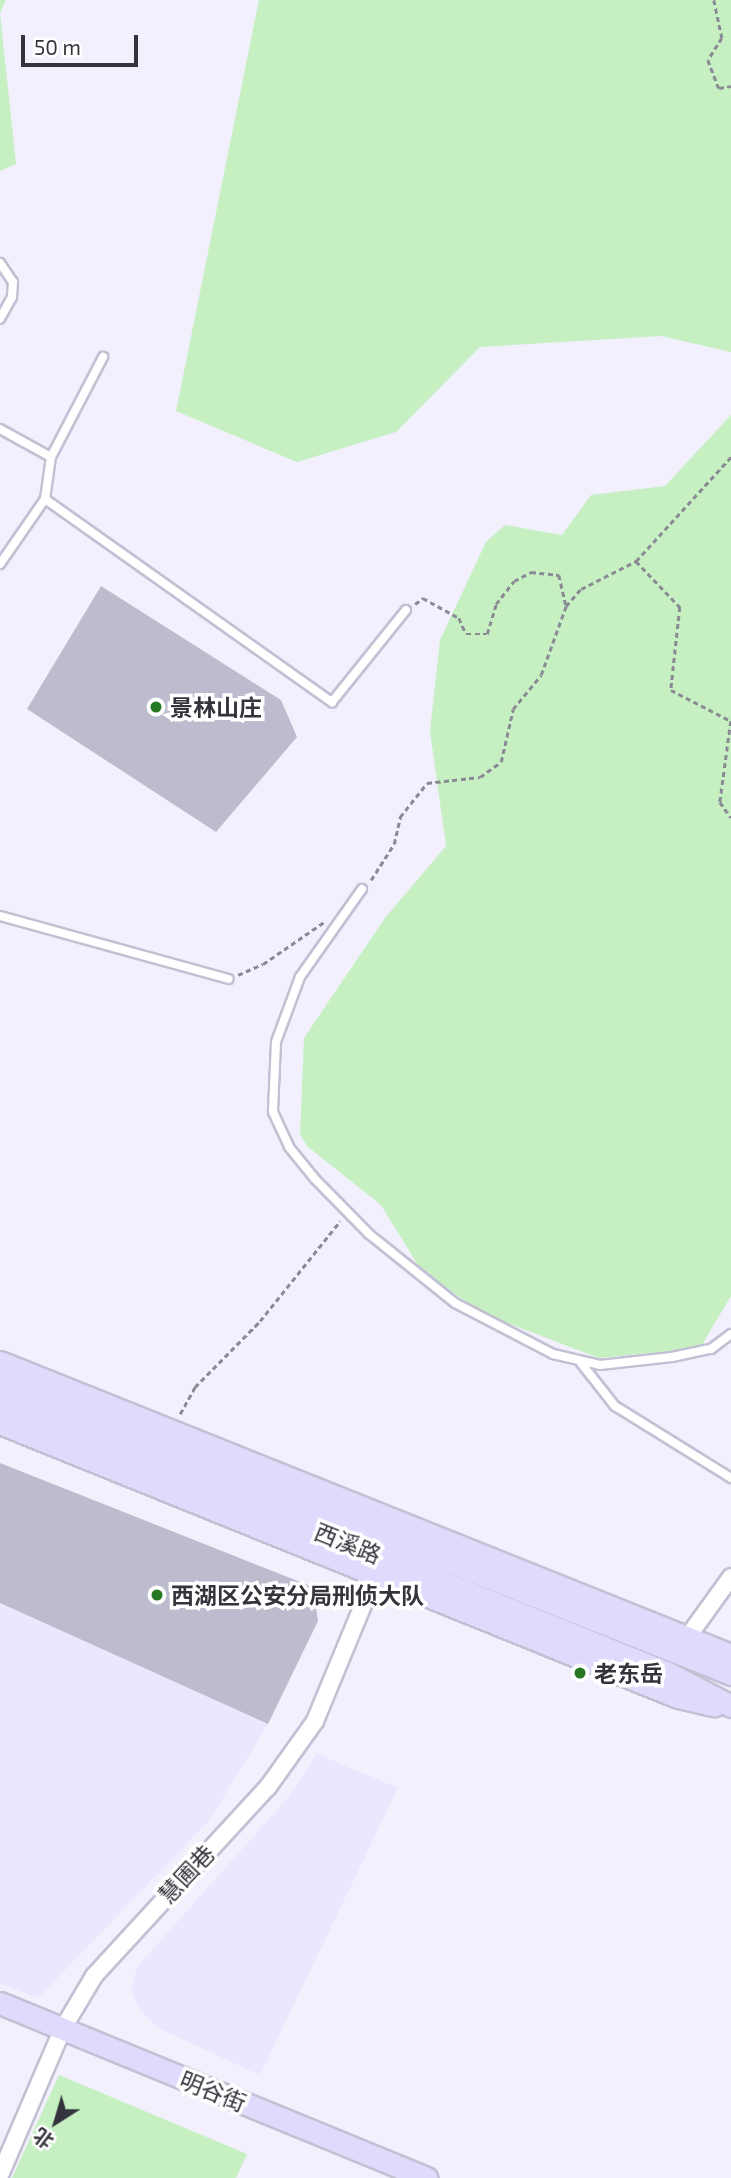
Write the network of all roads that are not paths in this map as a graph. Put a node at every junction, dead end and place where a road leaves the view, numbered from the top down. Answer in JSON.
{"nodes":[{"id":1,"x":0,"y":263,"type":"edge"},
{"id":2,"x":0,"y":319,"type":"edge"},
{"id":3,"x":103,"y":357,"type":"dead end"},
{"id":4,"x":0,"y":429,"type":"edge"},
{"id":5,"x":51,"y":457,"type":"junction"},
{"id":6,"x":45,"y":499,"type":"junction"},
{"id":7,"x":0,"y":564,"type":"edge"},
{"id":8,"x":406,"y":610,"type":"road end"},
{"id":9,"x":362,"y":889,"type":"road end"},
{"id":10,"x":0,"y":916,"type":"edge"},
{"id":11,"x":228,"y":979,"type":"road end"},
{"id":12,"x":731,"y":1334,"type":"edge"},
{"id":13,"x":0,"y":1363,"type":"edge"},
{"id":14,"x":581,"y":1363,"type":"junction"},
{"id":15,"x":0,"y":1383,"type":"edge"},
{"id":16,"x":0,"y":1403,"type":"edge"},
{"id":17,"x":0,"y":1423,"type":"edge"},
{"id":18,"x":731,"y":1478,"type":"edge"},
{"id":19,"x":375,"y":1576,"type":"junction"},
{"id":20,"x":731,"y":1577,"type":"edge"},
{"id":21,"x":687,"y":1638,"type":"junction"},
{"id":22,"x":731,"y":1655,"type":"edge"},
{"id":23,"x":731,"y":1674,"type":"edge"},
{"id":24,"x":731,"y":1707,"type":"edge"},
{"id":25,"x":0,"y":2003,"type":"edge"},
{"id":26,"x":62,"y":2030,"type":"junction"},
{"id":27,"x":0,"y":2175,"type":"edge"},
{"id":28,"x":426,"y":2178,"type":"edge"}],
"edges":[{"from":1,"to":2,"type":"lane"},
{"from":3,"to":5,"type":"lane"},
{"from":4,"to":5,"type":"lane"},
{"from":5,"to":6,"type":"lane"},
{"from":6,"to":7,"type":"lane"},
{"from":6,"to":8,"type":"lane"},
{"from":9,"to":14,"type":"lane"},
{"from":10,"to":11,"type":"lane"},
{"from":12,"to":14,"type":"lane"},
{"from":13,"to":21,"type":"street","name":"西溪路"},
{"from":14,"to":18,"type":"lane"},
{"from":15,"to":23,"type":"street","name":"西溪路"},
{"from":16,"to":24,"type":"street","name":"西溪路"},
{"from":17,"to":19,"type":"street","name":"西溪路"},
{"from":19,"to":24,"type":"street","name":"西溪路"},
{"from":19,"to":26,"type":"street","name":"慧圃巷"},
{"from":20,"to":21,"type":"street"},
{"from":21,"to":22,"type":"street","name":"西溪路"},
{"from":25,"to":26,"type":"street","name":"明谷街"},
{"from":26,"to":27,"type":"street","name":"慧圃巷"},
{"from":26,"to":28,"type":"street","name":"明谷街"}]}
